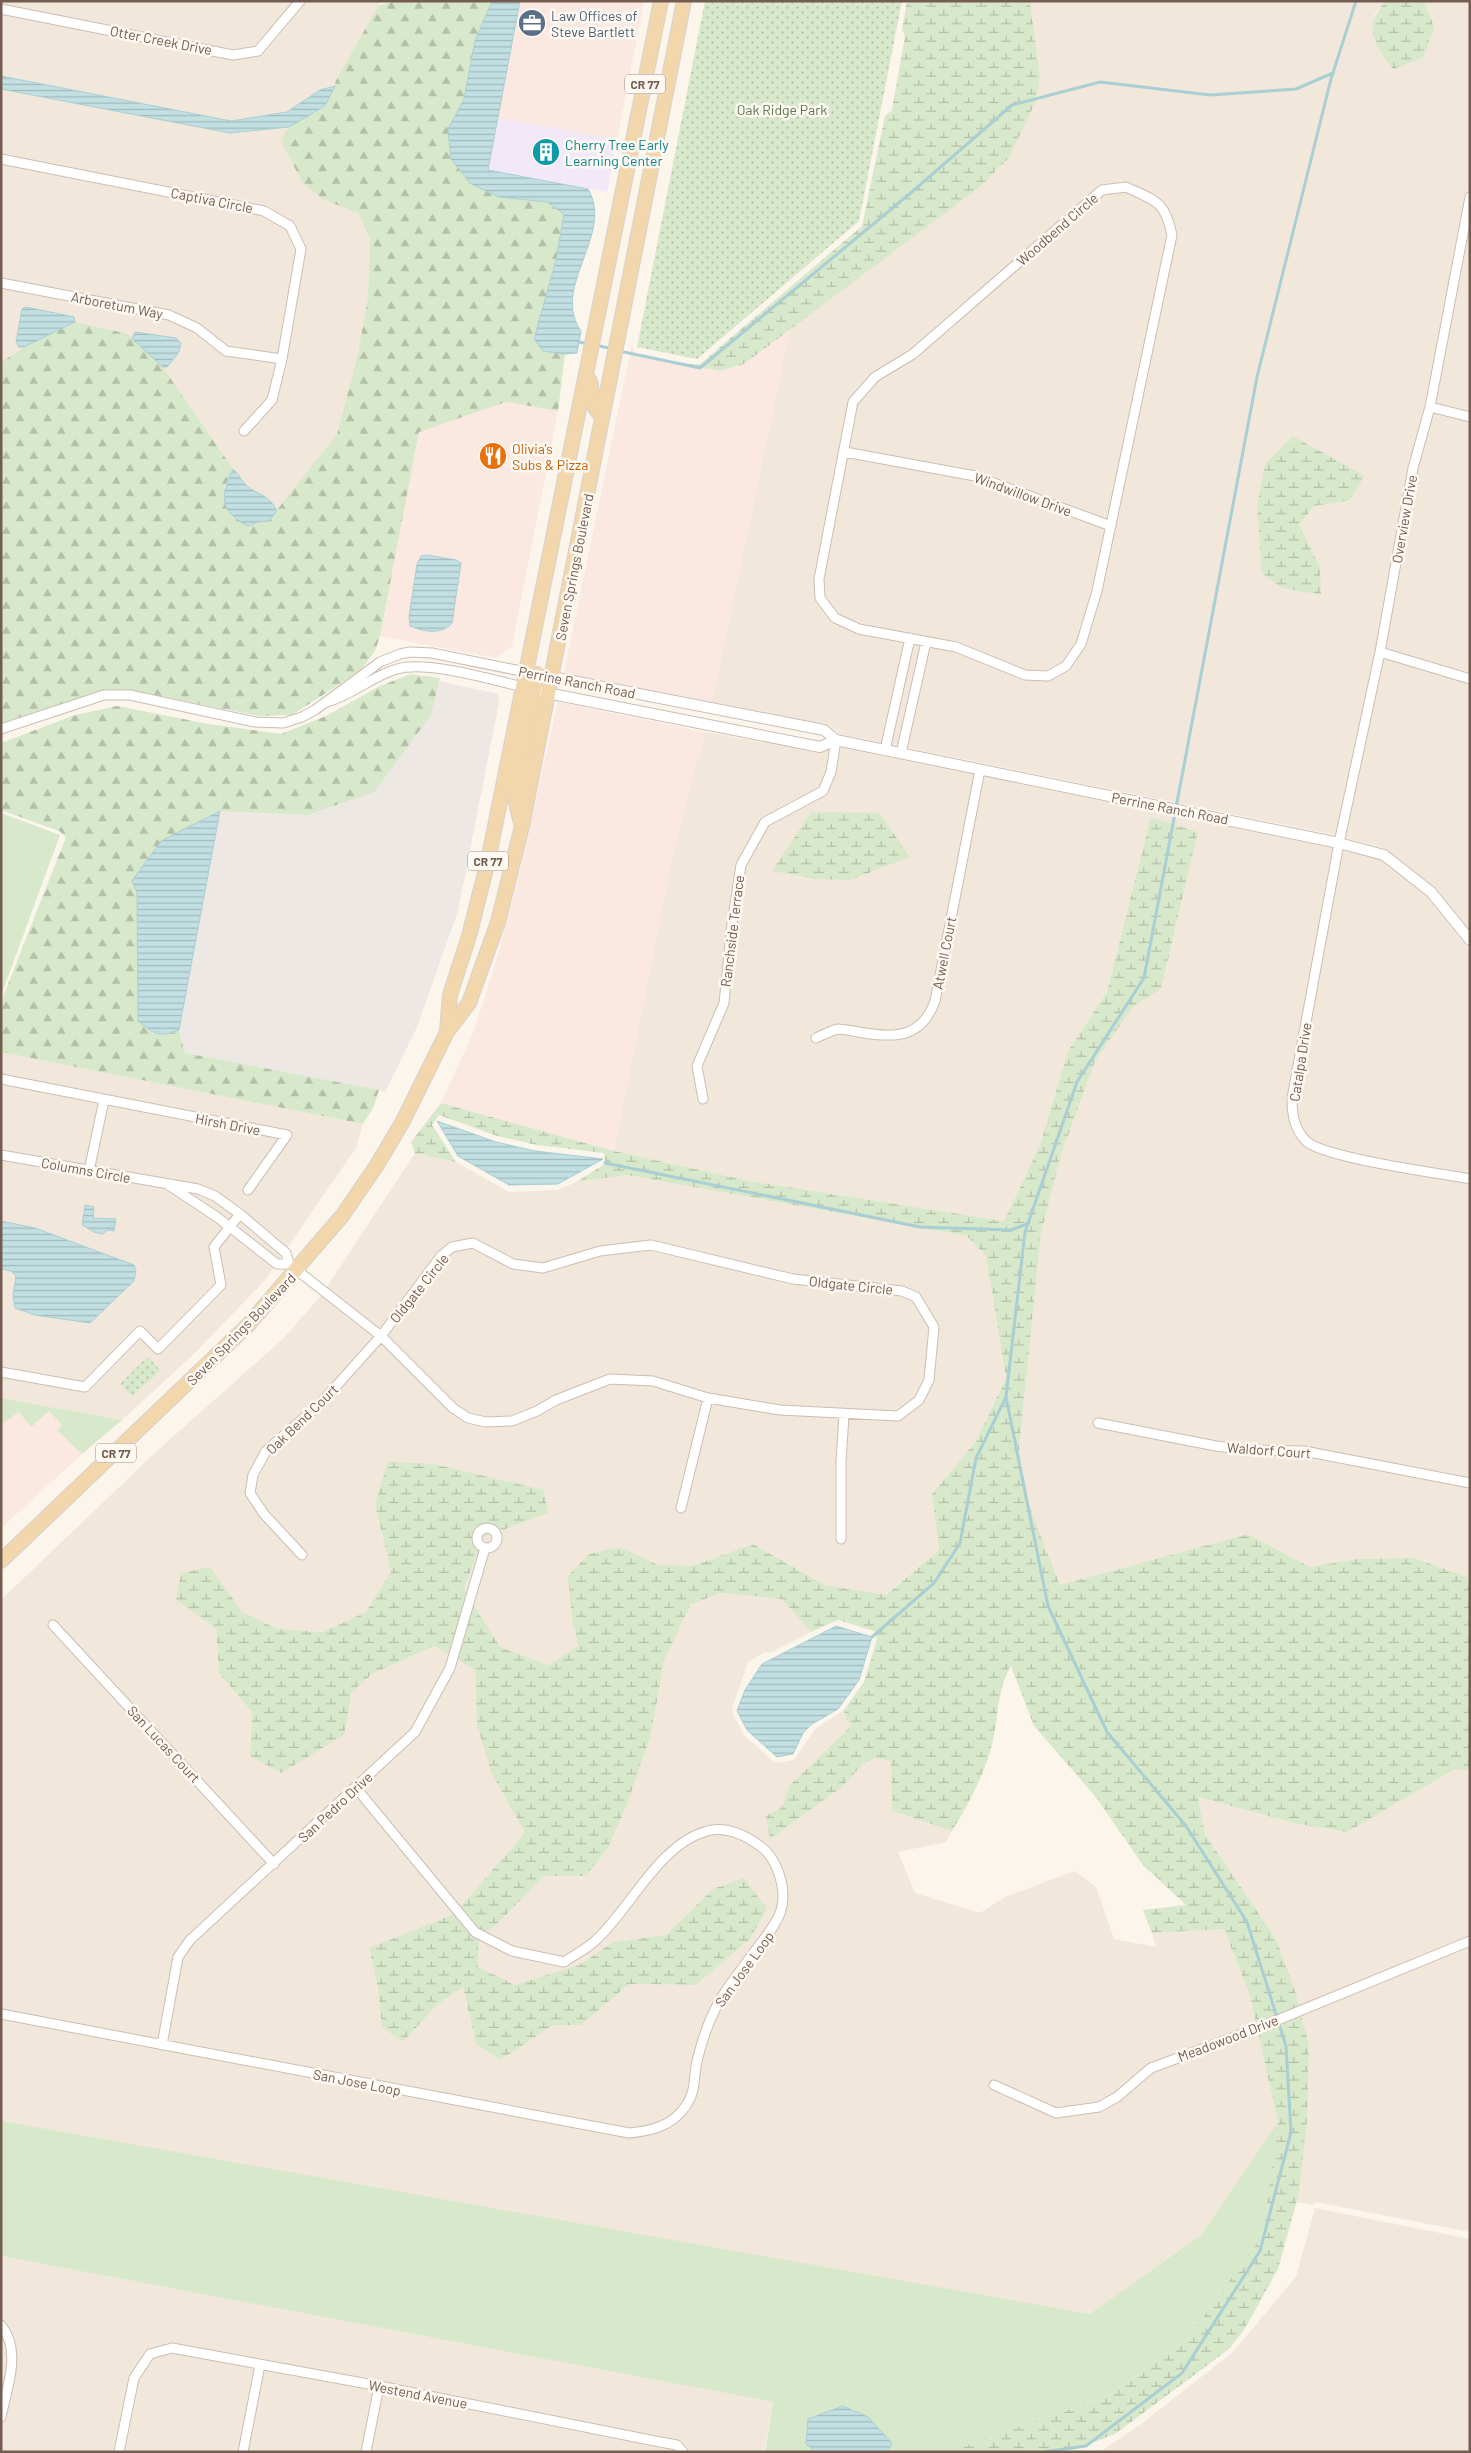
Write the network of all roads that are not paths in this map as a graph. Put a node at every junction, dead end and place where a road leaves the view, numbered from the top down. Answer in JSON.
{"nodes":[{"id":1,"x":300,"y":1,"type":"edge"},
{"id":2,"x":661,"y":1,"type":"edge"},
{"id":3,"x":684,"y":1,"type":"edge"},
{"id":4,"x":1,"y":9,"type":"edge"},
{"id":5,"x":1,"y":159,"type":"edge"},
{"id":6,"x":1470,"y":197,"type":"edge"},
{"id":7,"x":1,"y":283,"type":"edge"},
{"id":8,"x":282,"y":359,"type":"junction"},
{"id":9,"x":589,"y":368,"type":"junction"},
{"id":10,"x":1430,"y":407,"type":"junction"},
{"id":11,"x":1470,"y":416,"type":"edge"},
{"id":12,"x":602,"y":417,"type":"junction"},
{"id":13,"x":244,"y":431,"type":"dead end"},
{"id":14,"x":845,"y":452,"type":"junction"},
{"id":15,"x":1111,"y":526,"type":"junction"},
{"id":16,"x":910,"y":638,"type":"junction"},
{"id":17,"x":926,"y":642,"type":"junction"},
{"id":18,"x":1380,"y":652,"type":"junction"},
{"id":19,"x":532,"y":673,"type":"junction"},
{"id":20,"x":552,"y":677,"type":"junction"},
{"id":21,"x":1470,"y":679,"type":"edge"},
{"id":22,"x":528,"y":689,"type":"junction"},
{"id":23,"x":549,"y":693,"type":"junction"},
{"id":24,"x":327,"y":702,"type":"junction"},
{"id":25,"x":1,"y":729,"type":"edge"},
{"id":26,"x":836,"y":740,"type":"junction"},
{"id":27,"x":885,"y":750,"type":"junction"},
{"id":28,"x":901,"y":754,"type":"junction"},
{"id":29,"x":980,"y":770,"type":"junction"},
{"id":30,"x":522,"y":826,"type":"junction"},
{"id":31,"x":1339,"y":843,"type":"junction"},
{"id":32,"x":1470,"y":940,"type":"edge"},
{"id":33,"x":447,"y":1032,"type":"junction"},
{"id":34,"x":816,"y":1038,"type":"dead end"},
{"id":35,"x":1,"y":1079,"type":"edge"},
{"id":36,"x":703,"y":1099,"type":"dead end"},
{"id":37,"x":104,"y":1100,"type":"junction"},
{"id":38,"x":1,"y":1155,"type":"edge"},
{"id":39,"x":89,"y":1171,"type":"junction"},
{"id":40,"x":1470,"y":1179,"type":"edge"},
{"id":41,"x":170,"y":1186,"type":"junction"},
{"id":42,"x":248,"y":1190,"type":"dead end"},
{"id":43,"x":240,"y":1214,"type":"junction"},
{"id":44,"x":230,"y":1227,"type":"junction"},
{"id":45,"x":293,"y":1267,"type":"junction"},
{"id":46,"x":381,"y":1336,"type":"junction"},
{"id":47,"x":1,"y":1372,"type":"edge"},
{"id":48,"x":708,"y":1398,"type":"junction"},
{"id":49,"x":844,"y":1415,"type":"junction"},
{"id":50,"x":1098,"y":1423,"type":"dead end"},
{"id":51,"x":1470,"y":1482,"type":"edge"},
{"id":52,"x":681,"y":1508,"type":"dead end"},
{"id":53,"x":841,"y":1539,"type":"dead end"},
{"id":54,"x":485,"y":1548,"type":"dead end"},
{"id":55,"x":302,"y":1555,"type":"dead end"},
{"id":56,"x":1,"y":1561,"type":"edge"},
{"id":57,"x":53,"y":1625,"type":"dead end"},
{"id":58,"x":356,"y":1788,"type":"junction"},
{"id":59,"x":274,"y":1864,"type":"junction"},
{"id":60,"x":1470,"y":1941,"type":"edge"},
{"id":61,"x":1,"y":2014,"type":"edge"},
{"id":62,"x":162,"y":2045,"type":"junction"},
{"id":63,"x":994,"y":2085,"type":"dead end"},
{"id":64,"x":1,"y":2325,"type":"edge"},
{"id":65,"x":260,"y":2365,"type":"junction"},
{"id":66,"x":380,"y":2386,"type":"junction"},
{"id":67,"x":1,"y":2417,"type":"edge"},
{"id":68,"x":118,"y":2452,"type":"edge"},
{"id":69,"x":242,"y":2452,"type":"edge"},
{"id":70,"x":366,"y":2452,"type":"edge"},
{"id":71,"x":683,"y":2452,"type":"edge"}],
"edges":[{"from":1,"to":4,"type":"street","name":"Otter Creek Drive"},
{"from":2,"to":9,"type":"main road","name":"Seven Springs Boulevard","number":"CR 77"},
{"from":3,"to":12,"type":"main road","name":"Seven Springs Boulevard","number":"CR 77"},
{"from":5,"to":8,"type":"street","name":"Captiva Circle"},
{"from":6,"to":10,"type":"street","name":"Overview Drive"},
{"from":7,"to":8,"type":"street","name":"Arboretum Way"},
{"from":8,"to":13,"type":"street","name":"Captiva Circle"},
{"from":9,"to":12,"type":"main road"},
{"from":9,"to":19,"type":"main road","name":"Seven Springs Boulevard","number":"CR 77"},
{"from":10,"to":11,"type":"street"},
{"from":10,"to":18,"type":"street","name":"Overview Drive"},
{"from":12,"to":20,"type":"main road","name":"Seven Springs Boulevard","number":"CR 77"},
{"from":14,"to":15,"type":"street","name":"Windwillow Drive"},
{"from":14,"to":15,"type":"street","name":"Woodbend Circle"},
{"from":14,"to":16,"type":"street","name":"Woodbend Circle"},
{"from":15,"to":17,"type":"street","name":"Woodbend Circle"},
{"from":16,"to":17,"type":"street","name":"Woodbend Circle"},
{"from":16,"to":27,"type":"street"},
{"from":17,"to":28,"type":"street"},
{"from":18,"to":21,"type":"street"},
{"from":18,"to":31,"type":"street","name":"Overview Drive"},
{"from":19,"to":20,"type":"street","name":"Perrine Ranch Road"},
{"from":19,"to":22,"type":"main road","name":"Seven Springs Boulevard","number":"CR 77"},
{"from":19,"to":24,"type":"street","name":"Perrine Ranch Road"},
{"from":20,"to":23,"type":"main road","name":"Seven Springs Boulevard","number":"CR 77"},
{"from":20,"to":26,"type":"street","name":"Perrine Ranch Road"},
{"from":22,"to":23,"type":"street","name":"Perrine Ranch Road"},
{"from":22,"to":24,"type":"street","name":"Perrine Ranch Road"},
{"from":22,"to":30,"type":"main road"},
{"from":22,"to":33,"type":"main road","name":"Seven Springs Boulevard","number":"CR 77"},
{"from":23,"to":26,"type":"street","name":"Perrine Ranch Road"},
{"from":23,"to":30,"type":"main road","name":"Seven Springs Boulevard","number":"CR 77"},
{"from":24,"to":25,"type":"street","name":"Perrine Ranch Road"},
{"from":26,"to":27,"type":"street","name":"Perrine Ranch Road"},
{"from":26,"to":36,"type":"street","name":"Ranchside Terrace"},
{"from":27,"to":28,"type":"street","name":"Perrine Ranch Road"},
{"from":28,"to":29,"type":"street","name":"Perrine Ranch Road"},
{"from":29,"to":31,"type":"street","name":"Perrine Ranch Road"},
{"from":29,"to":34,"type":"street","name":"Atwell Court"},
{"from":30,"to":33,"type":"main road","name":"Seven Springs Boulevard","number":"CR 77"},
{"from":31,"to":32,"type":"street","name":"Perrine Ranch Road"},
{"from":31,"to":40,"type":"street","name":"Catalpa Drive"},
{"from":33,"to":45,"type":"main road","name":"Seven Springs Boulevard","number":"CR 77"},
{"from":35,"to":37,"type":"street","name":"Hirsh Drive"},
{"from":37,"to":39,"type":"street"},
{"from":37,"to":42,"type":"street","name":"Hirsh Drive"},
{"from":38,"to":39,"type":"street","name":"Columns Circle"},
{"from":39,"to":41,"type":"street","name":"Columns Circle"},
{"from":41,"to":43,"type":"street","name":"Columns Circle"},
{"from":41,"to":44,"type":"street","name":"Columns Circle"},
{"from":43,"to":44,"type":"street"},
{"from":43,"to":45,"type":"street","name":"Columns Circle"},
{"from":44,"to":45,"type":"street","name":"Columns Circle"},
{"from":44,"to":47,"type":"street"},
{"from":45,"to":46,"type":"street","name":"Oldgate Circle"},
{"from":45,"to":56,"type":"main road","name":"Seven Springs Boulevard","number":"CR 77"},
{"from":46,"to":48,"type":"street","name":"Oldgate Circle"},
{"from":46,"to":49,"type":"street","name":"Oldgate Circle"},
{"from":46,"to":55,"type":"street","name":"Oak Bend Court"},
{"from":48,"to":49,"type":"street","name":"Oldgate Circle"},
{"from":48,"to":52,"type":"street"},
{"from":49,"to":53,"type":"street"},
{"from":50,"to":51,"type":"street","name":"Waldorf Court"},
{"from":54,"to":58,"type":"street","name":"San Pedro Drive"},
{"from":57,"to":59,"type":"street","name":"San Lucas Court"},
{"from":58,"to":59,"type":"street","name":"San Pedro Drive"},
{"from":58,"to":62,"type":"street","name":"San Jose Loop"},
{"from":59,"to":62,"type":"street","name":"San Pedro Drive"},
{"from":60,"to":63,"type":"street","name":"Meadowood Drive"},
{"from":61,"to":62,"type":"street","name":"San Jose Loop"},
{"from":64,"to":67,"type":"street"},
{"from":65,"to":66,"type":"street","name":"Westend Avenue"},
{"from":65,"to":68,"type":"street","name":"Westend Avenue"},
{"from":65,"to":69,"type":"street"},
{"from":66,"to":70,"type":"street"},
{"from":66,"to":71,"type":"street","name":"Westend Avenue"}]}
